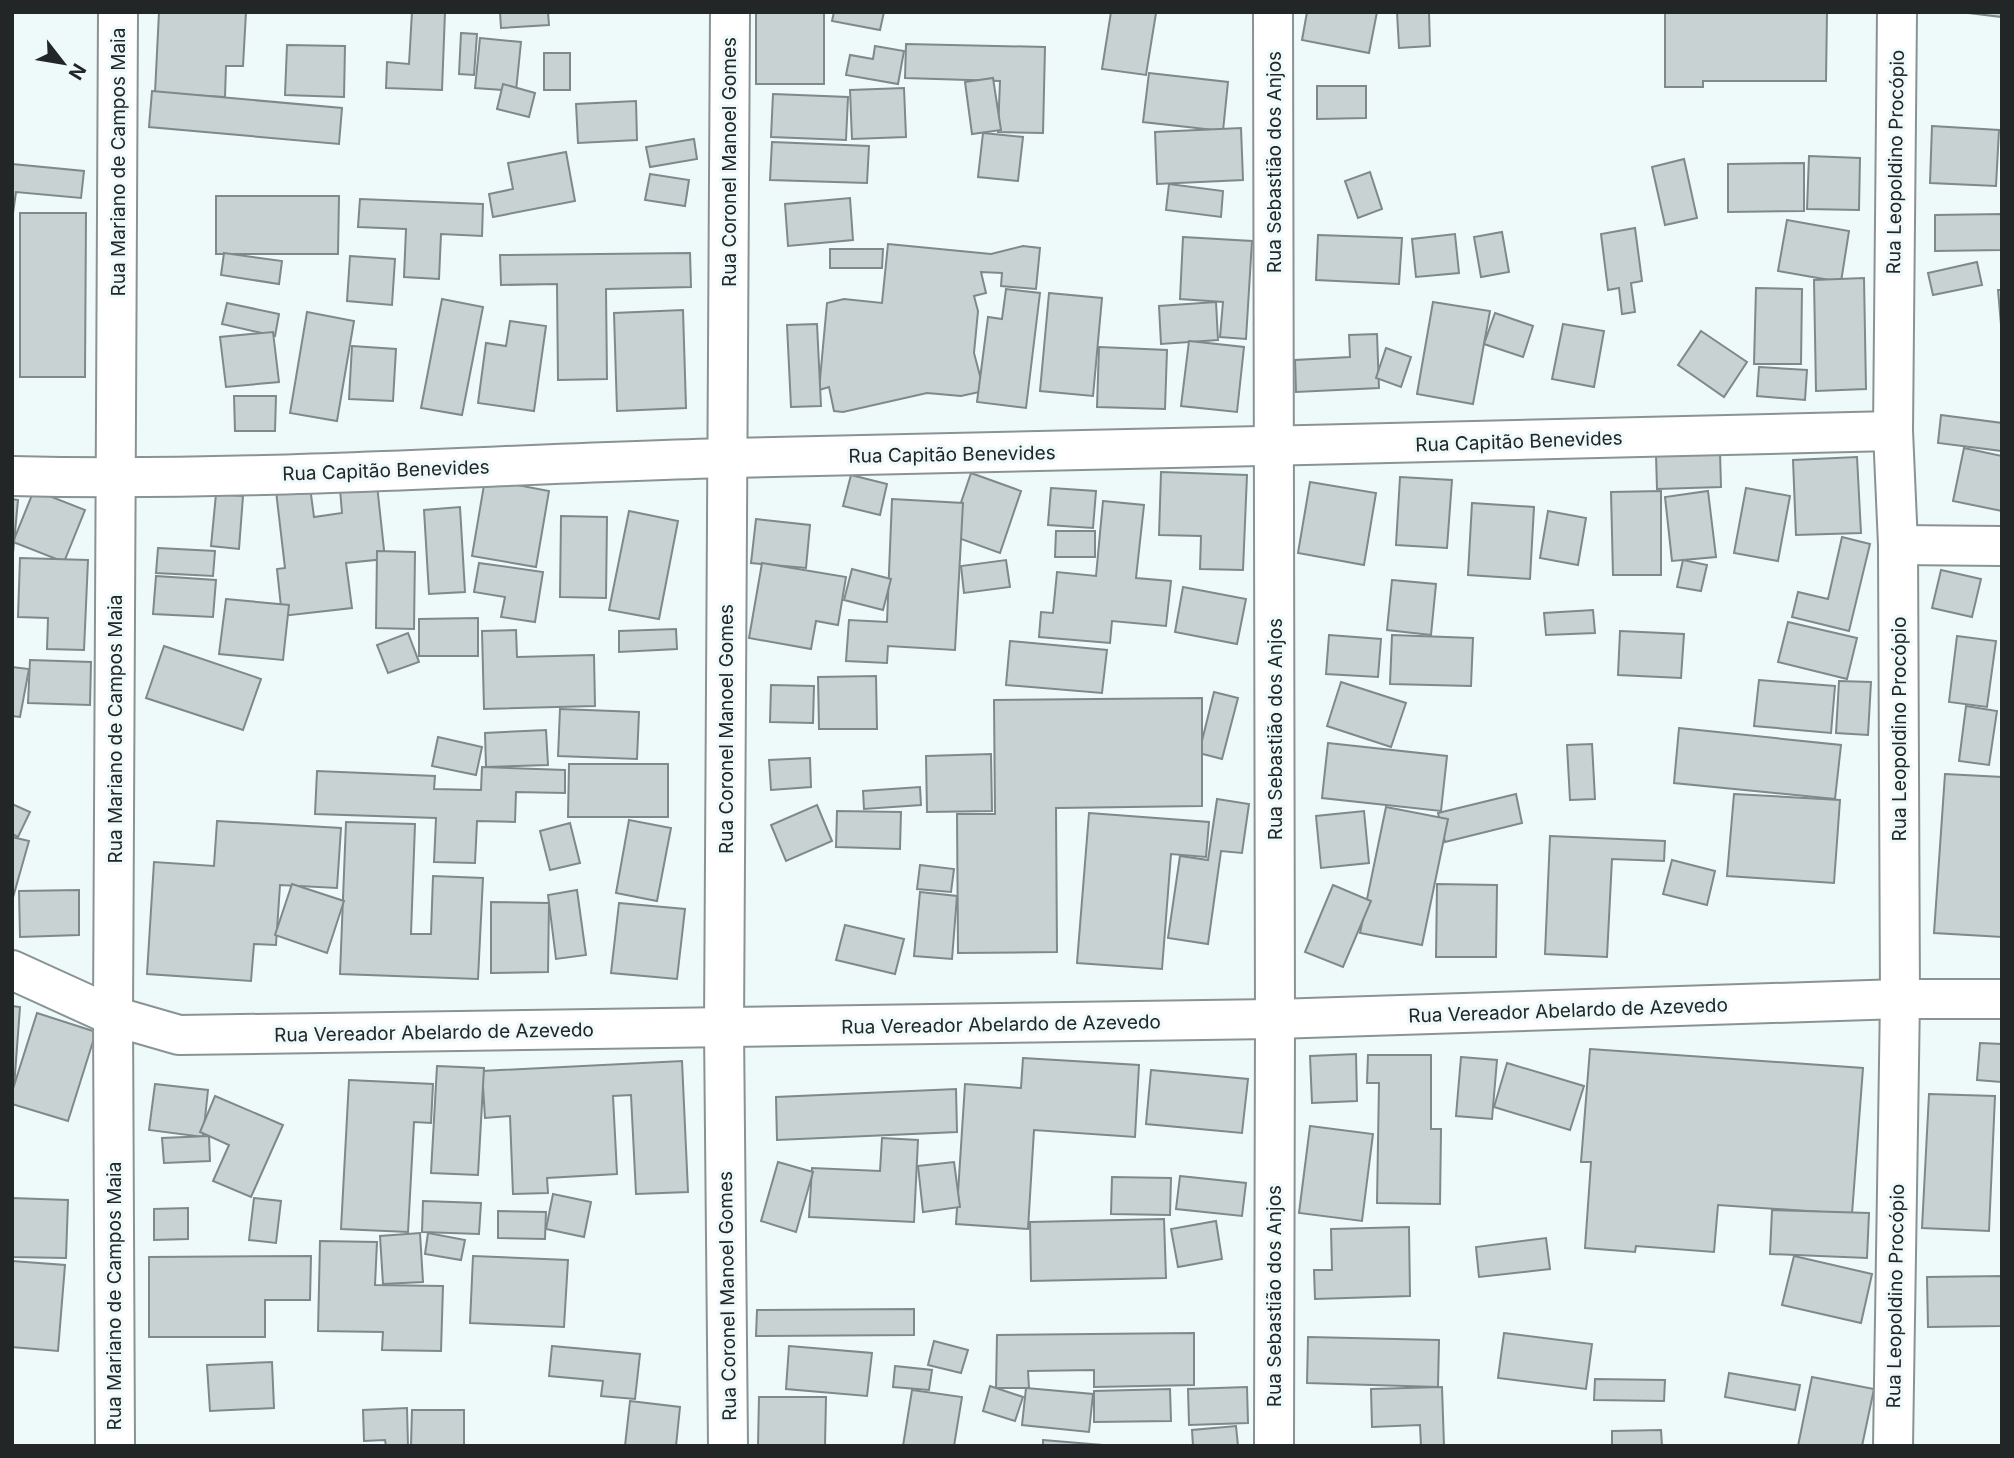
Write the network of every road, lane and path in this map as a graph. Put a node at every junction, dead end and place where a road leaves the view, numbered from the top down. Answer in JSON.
{"nodes":[{"id":1,"x":118,"y":12,"type":"edge"},
{"id":2,"x":730,"y":12,"type":"edge"},
{"id":3,"x":1273,"y":12,"type":"edge"},
{"id":4,"x":1897,"y":12,"type":"edge"},
{"id":5,"x":1892,"y":431,"type":"junction"},
{"id":6,"x":1275,"y":447,"type":"junction"},
{"id":7,"x":727,"y":458,"type":"junction"},
{"id":8,"x":12,"y":476,"type":"edge"},
{"id":9,"x":117,"y":478,"type":"junction"},
{"id":10,"x":1898,"y":545,"type":"junction"},
{"id":11,"x":2002,"y":546,"type":"edge"},
{"id":12,"x":12,"y":970,"type":"edge"},
{"id":13,"x":1900,"y":999,"type":"junction"},
{"id":14,"x":2002,"y":999,"type":"edge"},
{"id":15,"x":113,"y":1016,"type":"junction"},
{"id":16,"x":1275,"y":1019,"type":"junction"},
{"id":17,"x":724,"y":1028,"type":"junction"},
{"id":18,"x":115,"y":1446,"type":"edge"},
{"id":19,"x":728,"y":1446,"type":"edge"},
{"id":20,"x":1273,"y":1446,"type":"edge"},
{"id":21,"x":1893,"y":1446,"type":"edge"}],
"edges":[{"from":1,"to":9,"type":"street","name":"Rua Mariano de Campos Maia"},
{"from":2,"to":7,"type":"street","name":"Rua Coronel Manoel Gomes"},
{"from":3,"to":6,"type":"street","name":"Rua Sebastião dos Anjos"},
{"from":4,"to":5,"type":"street","name":"Rua Leopoldino Procópio"},
{"from":5,"to":6,"type":"street","name":"Rua Capitão Benevides"},
{"from":5,"to":10,"type":"street","name":"Rua Leopoldino Procópio"},
{"from":6,"to":7,"type":"street","name":"Rua Capitão Benevides"},
{"from":6,"to":16,"type":"street","name":"Rua Sebastião dos Anjos"},
{"from":7,"to":9,"type":"street","name":"Rua Capitão Benevides"},
{"from":7,"to":17,"type":"street","name":"Rua Coronel Manoel Gomes"},
{"from":8,"to":9,"type":"street","name":"Rua Capitão Benevides"},
{"from":9,"to":15,"type":"street","name":"Rua Mariano de Campos Maia"},
{"from":10,"to":11,"type":"street"},
{"from":10,"to":13,"type":"street","name":"Rua Leopoldino Procópio"},
{"from":12,"to":15,"type":"street","name":"Rua Vereador Abelardo de Azevedo"},
{"from":13,"to":14,"type":"street","name":"Rua Vereador Abelardo de Azevedo"},
{"from":13,"to":16,"type":"street","name":"Rua Vereador Abelardo de Azevedo"},
{"from":13,"to":21,"type":"street","name":"Rua Leopoldino Procópio"},
{"from":15,"to":17,"type":"street","name":"Rua Vereador Abelardo de Azevedo"},
{"from":15,"to":18,"type":"street","name":"Rua Mariano de Campos Maia"},
{"from":16,"to":17,"type":"street","name":"Rua Vereador Abelardo de Azevedo"},
{"from":16,"to":20,"type":"street","name":"Rua Sebastião dos Anjos"},
{"from":17,"to":19,"type":"street","name":"Rua Coronel Manoel Gomes"}]}
